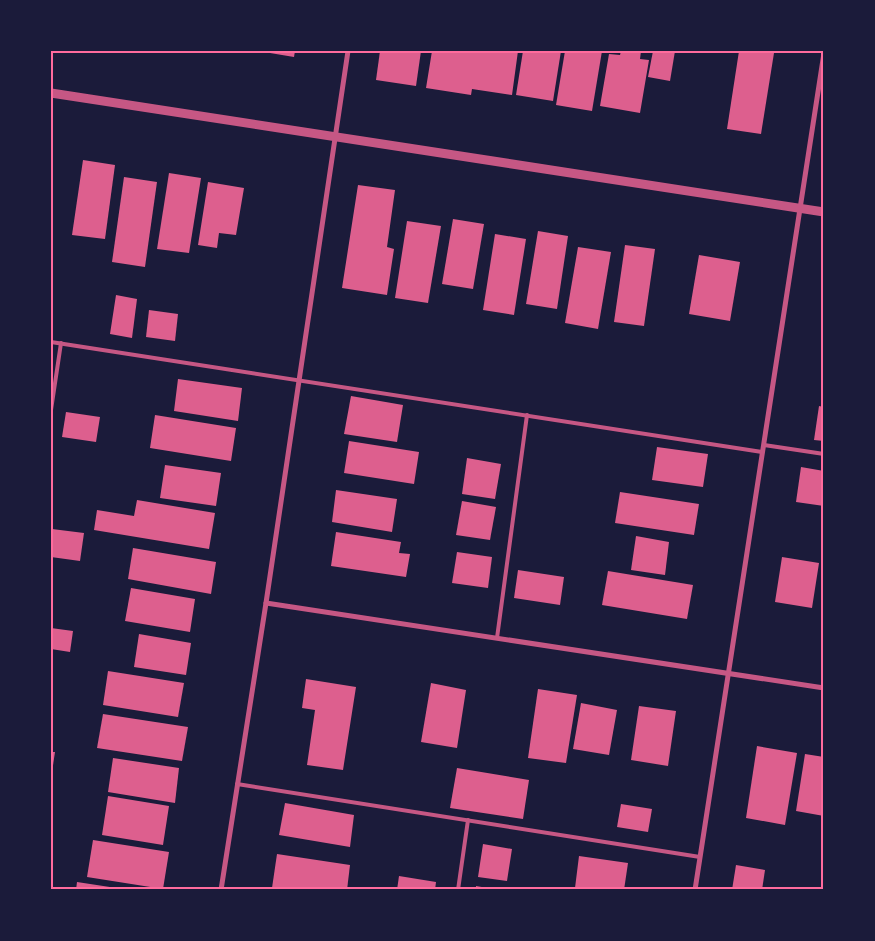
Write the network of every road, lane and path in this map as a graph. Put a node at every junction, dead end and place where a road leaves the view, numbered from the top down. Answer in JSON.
{"nodes":[{"id":1,"x":348,"y":51,"type":"edge"},
{"id":2,"x":824,"y":53,"type":"edge"},
{"id":3,"x":51,"y":93,"type":"edge"},
{"id":4,"x":335,"y":137,"type":"junction"},
{"id":5,"x":800,"y":209,"type":"junction"},
{"id":6,"x":824,"y":212,"type":"edge"},
{"id":7,"x":51,"y":342,"type":"edge"},
{"id":8,"x":61,"y":343,"type":"junction"},
{"id":9,"x":298,"y":380,"type":"junction"},
{"id":10,"x":51,"y":410,"type":"edge"},
{"id":11,"x":527,"y":415,"type":"junction"},
{"id":12,"x":764,"y":445,"type":"junction"},
{"id":13,"x":762,"y":452,"type":"junction"},
{"id":14,"x":824,"y":454,"type":"edge"},
{"id":15,"x":266,"y":603,"type":"junction"},
{"id":16,"x":497,"y":638,"type":"junction"},
{"id":17,"x":728,"y":674,"type":"junction"},
{"id":18,"x":824,"y":688,"type":"edge"},
{"id":19,"x":237,"y":784,"type":"junction"},
{"id":20,"x":468,"y":820,"type":"junction"},
{"id":21,"x":700,"y":857,"type":"junction"},
{"id":22,"x":221,"y":890,"type":"edge"},
{"id":23,"x":458,"y":890,"type":"edge"},
{"id":24,"x":695,"y":890,"type":"edge"}],
"edges":[{"from":1,"to":4,"type":"street"},
{"from":2,"to":5,"type":"street"},
{"from":3,"to":4,"type":"street"},
{"from":4,"to":5,"type":"street"},
{"from":4,"to":9,"type":"street"},
{"from":5,"to":6,"type":"street"},
{"from":5,"to":12,"type":"street"},
{"from":7,"to":8,"type":"lane"},
{"from":8,"to":9,"type":"lane"},
{"from":8,"to":10,"type":"lane"},
{"from":9,"to":11,"type":"lane"},
{"from":9,"to":15,"type":"street"},
{"from":11,"to":13,"type":"lane"},
{"from":11,"to":16,"type":"lane"},
{"from":12,"to":13,"type":"street"},
{"from":12,"to":14,"type":"lane"},
{"from":13,"to":17,"type":"street"},
{"from":15,"to":16,"type":"street"},
{"from":15,"to":19,"type":"street"},
{"from":16,"to":17,"type":"street"},
{"from":17,"to":18,"type":"street"},
{"from":17,"to":21,"type":"street"},
{"from":19,"to":20,"type":"lane"},
{"from":19,"to":22,"type":"street"},
{"from":20,"to":21,"type":"lane"},
{"from":20,"to":23,"type":"lane"},
{"from":21,"to":24,"type":"street"}]}
